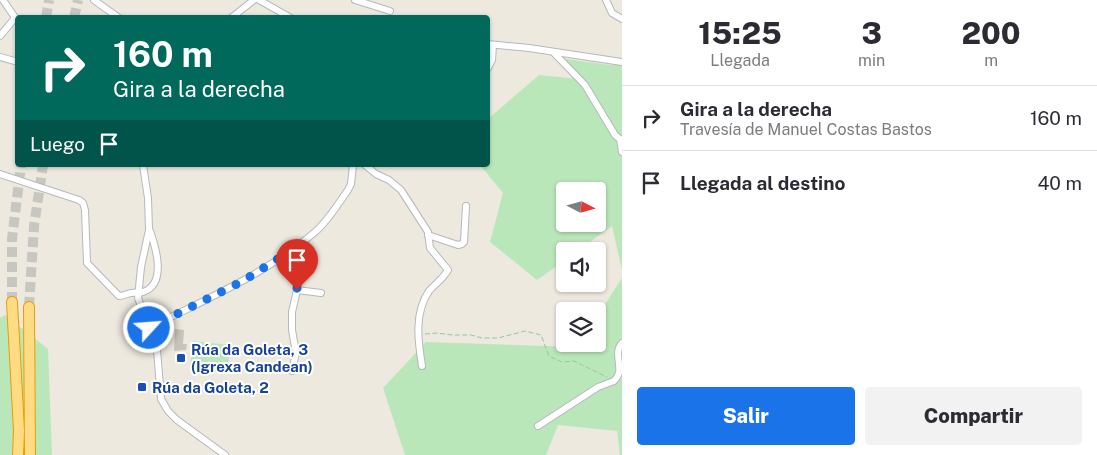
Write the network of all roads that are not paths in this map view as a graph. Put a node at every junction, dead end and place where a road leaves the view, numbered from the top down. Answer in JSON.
{"nodes":[{"id":1,"x":3,"y":0,"type":"edge"},
{"id":2,"x":94,"y":0,"type":"edge"},
{"id":3,"x":254,"y":0,"type":"edge"},
{"id":4,"x":355,"y":0,"type":"edge"},
{"id":5,"x":606,"y":0,"type":"edge"},
{"id":6,"x":390,"y":11,"type":"dead end"},
{"id":7,"x":115,"y":15,"type":"edge"},
{"id":8,"x":235,"y":15,"type":"edge"},
{"id":9,"x":285,"y":15,"type":"edge"},
{"id":10,"x":15,"y":18,"type":"edge"},
{"id":11,"x":622,"y":19,"type":"edge"},
{"id":12,"x":15,"y":21,"type":"edge"},
{"id":13,"x":0,"y":36,"type":"edge"},
{"id":14,"x":490,"y":45,"type":"edge"},
{"id":15,"x":554,"y":52,"type":"junction"},
{"id":16,"x":0,"y":57,"type":"edge"},
{"id":17,"x":15,"y":61,"type":"edge"},
{"id":18,"x":622,"y":62,"type":"edge"},
{"id":19,"x":490,"y":64,"type":"edge"},
{"id":20,"x":621,"y":140,"type":"edge"},
{"id":21,"x":622,"y":152,"type":"edge"},
{"id":22,"x":143,"y":167,"type":"edge"},
{"id":23,"x":353,"y":167,"type":"edge"},
{"id":24,"x":367,"y":167,"type":"edge"},
{"id":25,"x":0,"y":174,"type":"edge"},
{"id":26,"x":466,"y":206,"type":"dead end"},
{"id":27,"x":150,"y":230,"type":"junction"},
{"id":28,"x":428,"y":235,"type":"junction"},
{"id":29,"x":287,"y":253,"type":"junction"},
{"id":30,"x":297,"y":290,"type":"junction"},
{"id":31,"x":138,"y":293,"type":"junction"},
{"id":32,"x":321,"y":293,"type":"dead end"},
{"id":33,"x":12,"y":302,"type":"tunnel mouth"},
{"id":34,"x":29,"y":307,"type":"tunnel mouth"},
{"id":35,"x":149,"y":328,"type":"junction"},
{"id":36,"x":622,"y":343,"type":"edge"},
{"id":37,"x":422,"y":366,"type":"dead end"},
{"id":38,"x":292,"y":371,"type":"dead end"},
{"id":39,"x":538,"y":426,"type":"dead end"},
{"id":40,"x":18,"y":455,"type":"edge"},
{"id":41,"x":30,"y":455,"type":"edge"},
{"id":42,"x":226,"y":455,"type":"edge"}],
"edges":[{"from":1,"to":10,"type":"street"},
{"from":2,"to":7,"type":"street"},
{"from":3,"to":8,"type":"street"},
{"from":3,"to":9,"type":"street"},
{"from":4,"to":6,"type":"street"},
{"from":5,"to":11,"type":"street"},
{"from":12,"to":13,"type":"street"},
{"from":14,"to":15,"type":"street"},
{"from":14,"to":19,"type":"street"},
{"from":15,"to":18,"type":"street"},
{"from":15,"to":20,"type":"street"},
{"from":16,"to":17,"type":"street"},
{"from":20,"to":21,"type":"street"},
{"from":22,"to":27,"type":"street"},
{"from":23,"to":29,"type":"street"},
{"from":24,"to":28,"type":"street"},
{"from":25,"to":31,"type":"street"},
{"from":26,"to":28,"type":"street"},
{"from":27,"to":31,"type":"street"},
{"from":27,"to":31,"type":"street"},
{"from":28,"to":37,"type":"street"},
{"from":29,"to":30,"type":"street"},
{"from":29,"to":35,"type":"street"},
{"from":30,"to":32,"type":"street"},
{"from":30,"to":38,"type":"street"},
{"from":31,"to":35,"type":"street"},
{"from":33,"to":40,"type":"highway"},
{"from":34,"to":41,"type":"highway"},
{"from":35,"to":42,"type":"street"},
{"from":36,"to":39,"type":"street"}]}
